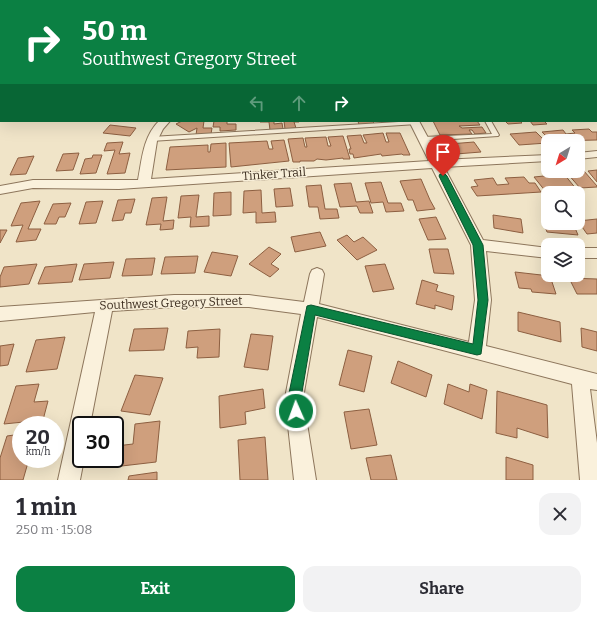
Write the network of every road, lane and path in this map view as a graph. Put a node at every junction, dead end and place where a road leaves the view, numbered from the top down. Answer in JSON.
{"nodes":[{"id":1,"x":164,"y":122,"type":"edge"},
{"id":2,"x":415,"y":122,"type":"edge"},
{"id":3,"x":489,"y":122,"type":"edge"},
{"id":4,"x":151,"y":139,"type":"junction"},
{"id":5,"x":422,"y":139,"type":"junction"},
{"id":6,"x":597,"y":154,"type":"edge"},
{"id":7,"x":585,"y":155,"type":"edge"},
{"id":8,"x":541,"y":158,"type":"edge"},
{"id":9,"x":437,"y":164,"type":"junction"},
{"id":10,"x":144,"y":182,"type":"junction"},
{"id":11,"x":0,"y":190,"type":"edge"},
{"id":12,"x":478,"y":245,"type":"junction"},
{"id":13,"x":541,"y":251,"type":"edge"},
{"id":14,"x":585,"y":253,"type":"edge"},
{"id":15,"x":597,"y":253,"type":"edge"},
{"id":16,"x":317,"y":274,"type":"dead end"},
{"id":17,"x":105,"y":305,"type":"junction"},
{"id":18,"x":311,"y":310,"type":"junction"},
{"id":19,"x":0,"y":314,"type":"edge"},
{"id":20,"x":477,"y":350,"type":"junction"},
{"id":21,"x":589,"y":379,"type":"edge"},
{"id":22,"x":68,"y":480,"type":"edge"},
{"id":23,"x":305,"y":480,"type":"edge"},
{"id":24,"x":592,"y":480,"type":"edge"}],
"edges":[{"from":1,"to":4,"type":"street"},
{"from":2,"to":4,"type":"lane"},
{"from":2,"to":5,"type":"street"},
{"from":3,"to":5,"type":"lane"},
{"from":4,"to":10,"type":"street"},
{"from":5,"to":9,"type":"street"},
{"from":6,"to":7,"type":"street"},
{"from":8,"to":9,"type":"street","name":"Tinker Trail"},
{"from":9,"to":10,"type":"street","name":"Tinker Trail"},
{"from":9,"to":12,"type":"street"},
{"from":10,"to":11,"type":"street","name":"Tinker Trail"},
{"from":12,"to":13,"type":"street"},
{"from":12,"to":20,"type":"street"},
{"from":14,"to":15,"type":"street"},
{"from":16,"to":18,"type":"street"},
{"from":17,"to":18,"type":"street","name":"Southwest Gregory Street"},
{"from":17,"to":19,"type":"street","name":"Southwest Gregory Street"},
{"from":17,"to":22,"type":"street"},
{"from":18,"to":20,"type":"street","name":"Southwest Gregory Street"},
{"from":18,"to":23,"type":"street"},
{"from":20,"to":21,"type":"street","name":"Southwest Gregory Street"},
{"from":21,"to":24,"type":"street"}]}
